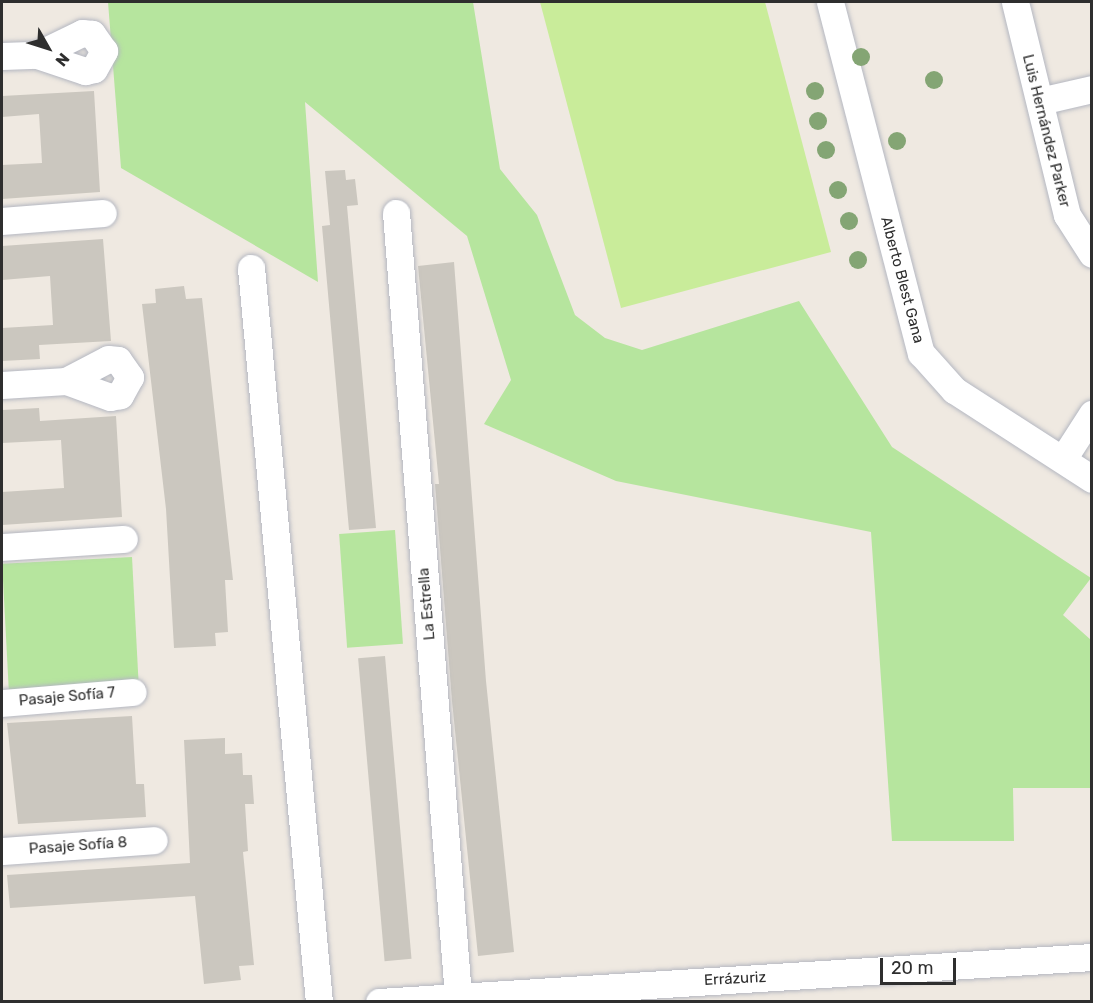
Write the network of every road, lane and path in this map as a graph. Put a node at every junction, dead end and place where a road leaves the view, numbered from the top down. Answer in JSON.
{"nodes":[{"id":1,"x":830,"y":2,"type":"edge"},
{"id":2,"x":1015,"y":2,"type":"edge"},
{"id":3,"x":37,"y":55,"type":"dead end"},
{"id":4,"x":2,"y":56,"type":"edge"},
{"id":5,"x":1092,"y":89,"type":"edge"},
{"id":6,"x":1040,"y":101,"type":"junction"},
{"id":7,"x":103,"y":213,"type":"dead end"},
{"id":8,"x":396,"y":213,"type":"dead end"},
{"id":9,"x":2,"y":221,"type":"edge"},
{"id":10,"x":1092,"y":254,"type":"edge"},
{"id":11,"x":251,"y":268,"type":"dead end"},
{"id":12,"x":66,"y":381,"type":"dead end"},
{"id":13,"x":2,"y":386,"type":"edge"},
{"id":14,"x":1092,"y":414,"type":"edge"},
{"id":15,"x":1063,"y":459,"type":"junction"},
{"id":16,"x":1092,"y":479,"type":"edge"},
{"id":17,"x":124,"y":539,"type":"dead end"},
{"id":18,"x":2,"y":547,"type":"edge"},
{"id":19,"x":133,"y":692,"type":"dead end"},
{"id":20,"x":2,"y":703,"type":"edge"},
{"id":21,"x":154,"y":840,"type":"dead end"},
{"id":22,"x":2,"y":851,"type":"edge"},
{"id":23,"x":1092,"y":957,"type":"edge"},
{"id":24,"x":458,"y":996,"type":"junction"},
{"id":25,"x":413,"y":1000,"type":"edge"},
{"id":26,"x":319,"y":1002,"type":"edge"},
{"id":27,"x":379,"y":1002,"type":"edge"}],
"edges":[{"from":1,"to":15,"type":"street","name":"Alberto Blest Gana"},
{"from":2,"to":6,"type":"street","name":"Luis Hernández Parker"},
{"from":3,"to":4,"type":"street"},
{"from":5,"to":6,"type":"street"},
{"from":6,"to":10,"type":"street","name":"Luis Hernández Parker"},
{"from":7,"to":9,"type":"street"},
{"from":8,"to":24,"type":"street","name":"La Estrella"},
{"from":11,"to":26,"type":"street"},
{"from":12,"to":13,"type":"street"},
{"from":14,"to":15,"type":"street"},
{"from":15,"to":16,"type":"street","name":"Alberto Blest Gana"},
{"from":17,"to":18,"type":"street"},
{"from":19,"to":20,"type":"street","name":"Pasaje Sofía 7"},
{"from":21,"to":22,"type":"street","name":"Pasaje Sofía 8"},
{"from":23,"to":24,"type":"street","name":"Errázuriz"},
{"from":24,"to":25,"type":"street","name":"Errázuriz"},
{"from":25,"to":27,"type":"street","name":"Errázuriz"}]}
